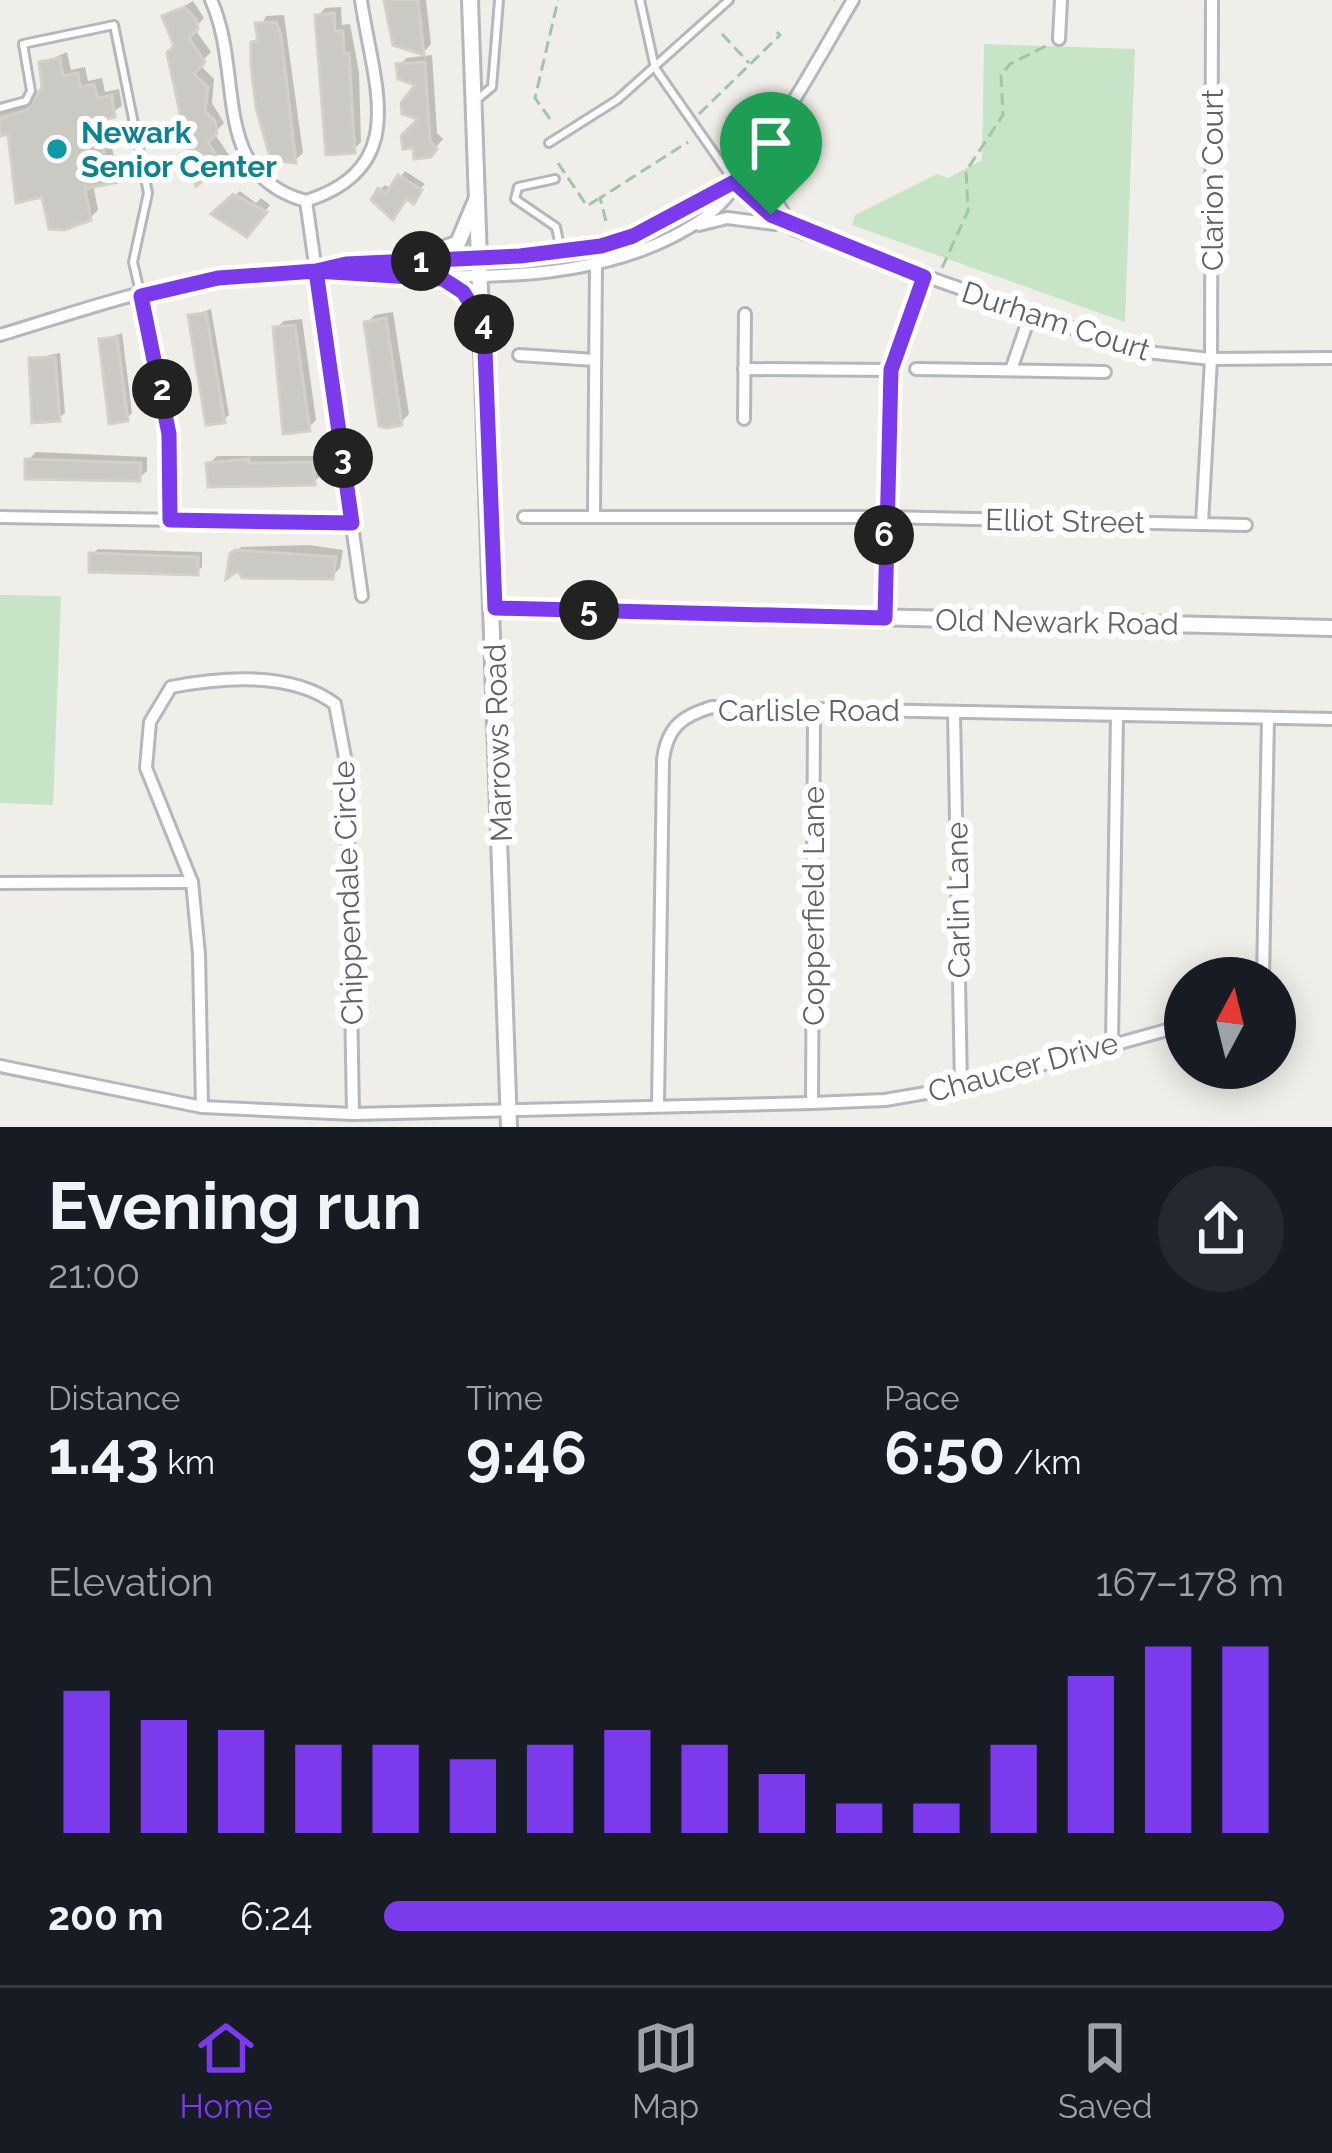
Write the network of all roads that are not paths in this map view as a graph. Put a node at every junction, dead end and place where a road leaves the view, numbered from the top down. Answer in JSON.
{"nodes":[{"id":1,"x":211,"y":0,"type":"edge"},
{"id":2,"x":361,"y":0,"type":"edge"},
{"id":3,"x":470,"y":0,"type":"edge"},
{"id":4,"x":499,"y":0,"type":"edge"},
{"id":5,"x":640,"y":0,"type":"edge"},
{"id":6,"x":729,"y":0,"type":"edge"},
{"id":7,"x":853,"y":0,"type":"edge"},
{"id":8,"x":1061,"y":0,"type":"edge"},
{"id":9,"x":1212,"y":0,"type":"edge"},
{"id":10,"x":1059,"y":39,"type":"road end"},
{"id":11,"x":655,"y":68,"type":"junction"},
{"id":12,"x":475,"y":101,"type":"junction"},
{"id":13,"x":0,"y":108,"type":"edge"},
{"id":14,"x":771,"y":134,"type":"junction"},
{"id":15,"x":549,"y":143,"type":"dead end"},
{"id":16,"x":555,"y":179,"type":"dead end"},
{"id":17,"x":734,"y":182,"type":"junction"},
{"id":18,"x":479,"y":193,"type":"junction"},
{"id":19,"x":306,"y":201,"type":"junction"},
{"id":20,"x":681,"y":230,"type":"junction"},
{"id":21,"x":795,"y":230,"type":"junction"},
{"id":22,"x":595,"y":247,"type":"junction"},
{"id":23,"x":561,"y":252,"type":"junction"},
{"id":24,"x":596,"y":265,"type":"junction"},
{"id":25,"x":482,"y":266,"type":"junction"},
{"id":26,"x":413,"y":267,"type":"junction"},
{"id":27,"x":321,"y":271,"type":"junction"},
{"id":28,"x":930,"y":279,"type":"junction"},
{"id":29,"x":141,"y":296,"type":"junction"},
{"id":30,"x":745,"y":314,"type":"dead end"},
{"id":31,"x":1030,"y":315,"type":"junction"},
{"id":32,"x":484,"y":324,"type":"junction"},
{"id":33,"x":0,"y":335,"type":"edge"},
{"id":34,"x":519,"y":355,"type":"dead end"},
{"id":35,"x":1332,"y":358,"type":"edge"},
{"id":36,"x":1210,"y":359,"type":"junction"},
{"id":37,"x":596,"y":360,"type":"junction"},
{"id":38,"x":744,"y":369,"type":"junction"},
{"id":39,"x":916,"y":369,"type":"dead end"},
{"id":40,"x":891,"y":370,"type":"junction"},
{"id":41,"x":1011,"y":370,"type":"junction"},
{"id":42,"x":1105,"y":372,"type":"dead end"},
{"id":43,"x":744,"y":419,"type":"dead end"},
{"id":44,"x":594,"y":515,"type":"junction"},
{"id":45,"x":0,"y":517,"type":"edge"},
{"id":46,"x":524,"y":517,"type":"dead end"},
{"id":47,"x":884,"y":517,"type":"junction"},
{"id":48,"x":170,"y":520,"type":"junction"},
{"id":49,"x":352,"y":523,"type":"junction"},
{"id":50,"x":1202,"y":524,"type":"junction"},
{"id":51,"x":1246,"y":525,"type":"dead end"},
{"id":52,"x":362,"y":596,"type":"dead end"},
{"id":53,"x":495,"y":608,"type":"junction"},
{"id":54,"x":885,"y":618,"type":"junction"},
{"id":55,"x":1332,"y":628,"type":"edge"},
{"id":56,"x":814,"y":709,"type":"junction"},
{"id":57,"x":954,"y":712,"type":"junction"},
{"id":58,"x":1117,"y":715,"type":"junction"},
{"id":59,"x":1268,"y":718,"type":"junction"},
{"id":60,"x":1332,"y":719,"type":"edge"},
{"id":61,"x":192,"y":882,"type":"junction"},
{"id":62,"x":0,"y":884,"type":"edge"},
{"id":63,"x":1263,"y":957,"type":"edge"},
{"id":64,"x":1164,"y":1029,"type":"edge"},
{"id":65,"x":1112,"y":1042,"type":"junction"},
{"id":66,"x":0,"y":1066,"type":"edge"},
{"id":67,"x":961,"y":1088,"type":"junction"},
{"id":68,"x":812,"y":1103,"type":"junction"},
{"id":69,"x":658,"y":1106,"type":"junction"},
{"id":70,"x":202,"y":1107,"type":"junction"},
{"id":71,"x":353,"y":1114,"type":"junction"},
{"id":72,"x":509,"y":1120,"type":"edge"}],
"edges":[{"from":1,"to":19,"type":"street"},
{"from":2,"to":19,"type":"street"},
{"from":3,"to":12,"type":"street","name":"Marrows Road"},
{"from":4,"to":12,"type":"lane"},
{"from":5,"to":11,"type":"lane"},
{"from":6,"to":11,"type":"lane"},
{"from":7,"to":14,"type":"street"},
{"from":8,"to":10,"type":"street"},
{"from":9,"to":36,"type":"street","name":"Clarion Court"},
{"from":11,"to":15,"type":"lane"},
{"from":11,"to":17,"type":"lane"},
{"from":12,"to":18,"type":"street","name":"Marrows Road"},
{"from":13,"to":29,"type":"lane"},
{"from":14,"to":17,"type":"street"},
{"from":14,"to":21,"type":"street"},
{"from":16,"to":23,"type":"lane"},
{"from":17,"to":20,"type":"street"},
{"from":17,"to":21,"type":"street","name":"Durham Court"},
{"from":17,"to":22,"type":"street"},
{"from":18,"to":25,"type":"street","name":"Marrows Road"},
{"from":18,"to":26,"type":"street"},
{"from":19,"to":27,"type":"street"},
{"from":20,"to":21,"type":"street"},
{"from":20,"to":24,"type":"street"},
{"from":21,"to":28,"type":"street","name":"Durham Court"},
{"from":22,"to":23,"type":"street"},
{"from":22,"to":24,"type":"street"},
{"from":23,"to":25,"type":"street"},
{"from":24,"to":25,"type":"street"},
{"from":24,"to":37,"type":"street"},
{"from":25,"to":26,"type":"street"},
{"from":25,"to":32,"type":"street","name":"Marrows Road"},
{"from":26,"to":27,"type":"street"},
{"from":26,"to":32,"type":"street"},
{"from":27,"to":29,"type":"street"},
{"from":27,"to":49,"type":"street"},
{"from":28,"to":31,"type":"street","name":"Durham Court"},
{"from":28,"to":40,"type":"street"},
{"from":29,"to":33,"type":"street"},
{"from":29,"to":48,"type":"street"},
{"from":30,"to":38,"type":"street"},
{"from":31,"to":36,"type":"street","name":"Durham Court"},
{"from":31,"to":41,"type":"street"},
{"from":32,"to":53,"type":"street","name":"Marrows Road"},
{"from":34,"to":37,"type":"street"},
{"from":35,"to":36,"type":"street","name":"Durham Court"},
{"from":36,"to":50,"type":"street","name":"Clarion Court"},
{"from":37,"to":44,"type":"street"},
{"from":38,"to":40,"type":"street"},
{"from":38,"to":43,"type":"street"},
{"from":39,"to":41,"type":"street"},
{"from":40,"to":47,"type":"street"},
{"from":41,"to":42,"type":"street"},
{"from":44,"to":46,"type":"street","name":"Elliot Street"},
{"from":44,"to":47,"type":"street","name":"Elliot Street"},
{"from":45,"to":48,"type":"street"},
{"from":47,"to":50,"type":"street","name":"Elliot Street"},
{"from":47,"to":54,"type":"street"},
{"from":48,"to":49,"type":"street"},
{"from":49,"to":52,"type":"street"},
{"from":50,"to":51,"type":"street","name":"Elliot Street"},
{"from":53,"to":54,"type":"street","name":"Old Newark Road"},
{"from":53,"to":72,"type":"street","name":"Marrows Road"},
{"from":54,"to":55,"type":"street","name":"Old Newark Road"},
{"from":56,"to":57,"type":"street","name":"Carlisle Road"},
{"from":56,"to":68,"type":"street","name":"Copperfield Lane"},
{"from":56,"to":69,"type":"street","name":"Carlisle Road"},
{"from":57,"to":58,"type":"street","name":"Carlisle Road"},
{"from":57,"to":67,"type":"street","name":"Carlin Lane"},
{"from":58,"to":59,"type":"street","name":"Carlisle Road"},
{"from":58,"to":65,"type":"street"},
{"from":59,"to":60,"type":"street","name":"Carlisle Road"},
{"from":59,"to":63,"type":"street"},
{"from":61,"to":62,"type":"street"},
{"from":61,"to":70,"type":"street","name":"Chippendale Circle"},
{"from":61,"to":71,"type":"street","name":"Chippendale Circle"},
{"from":64,"to":65,"type":"street","name":"Chaucer Drive"},
{"from":65,"to":67,"type":"street","name":"Chaucer Drive"},
{"from":66,"to":70,"type":"street","name":"Chaucer Drive"},
{"from":67,"to":68,"type":"street","name":"Chaucer Drive"},
{"from":68,"to":69,"type":"street","name":"Chaucer Drive"},
{"from":69,"to":72,"type":"street","name":"Chaucer Drive"},
{"from":70,"to":71,"type":"street","name":"Chaucer Drive"},
{"from":71,"to":72,"type":"street","name":"Chaucer Drive"}]}
